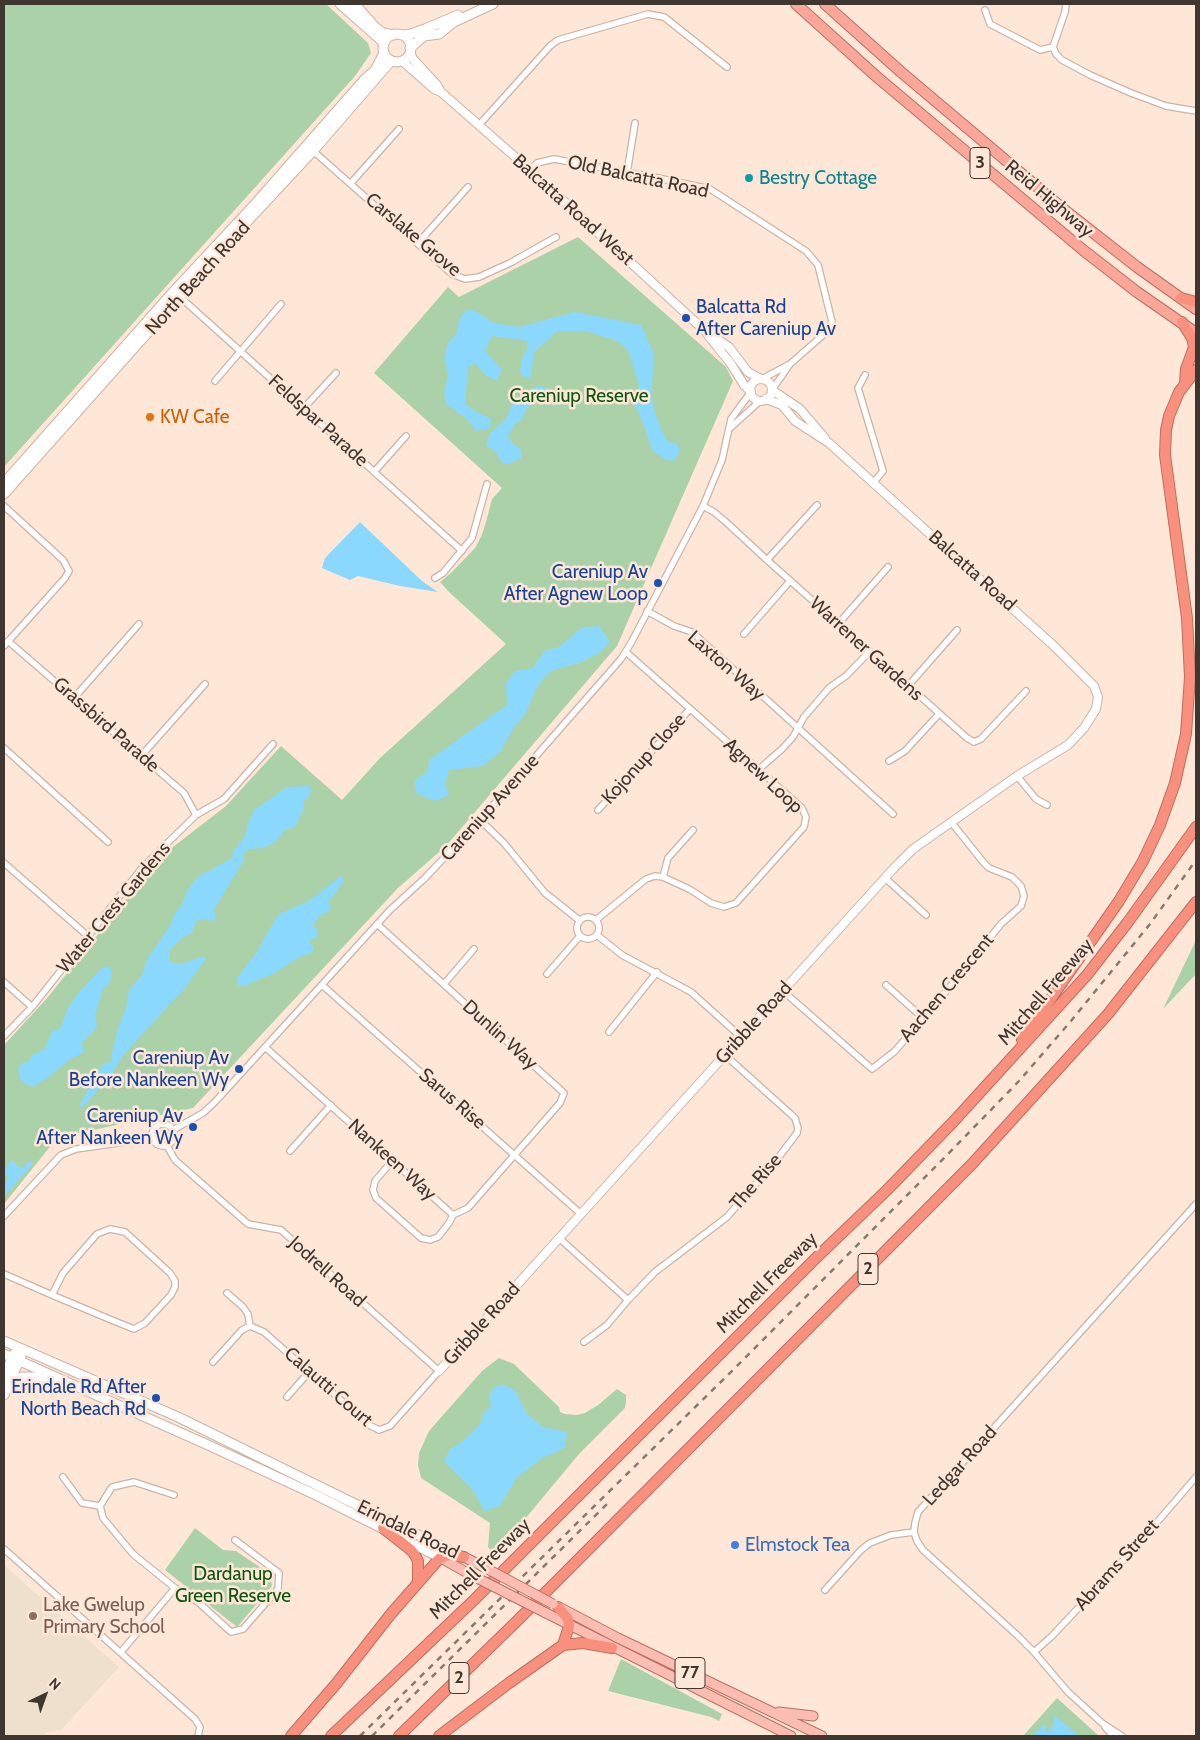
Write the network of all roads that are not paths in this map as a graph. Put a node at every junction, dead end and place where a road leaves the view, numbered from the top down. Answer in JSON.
{"nodes":[{"id":1,"x":340,"y":4,"type":"edge"},
{"id":2,"x":352,"y":4,"type":"edge"},
{"id":3,"x":483,"y":4,"type":"edge"},
{"id":4,"x":494,"y":4,"type":"edge"},
{"id":5,"x":796,"y":4,"type":"edge"},
{"id":6,"x":825,"y":4,"type":"edge"},
{"id":7,"x":1066,"y":4,"type":"edge"},
{"id":8,"x":984,"y":10,"type":"dead end"},
{"id":9,"x":398,"y":35,"type":"junction"},
{"id":10,"x":384,"y":43,"type":"junction"},
{"id":11,"x":1052,"y":47,"type":"junction"},
{"id":12,"x":410,"y":50,"type":"junction"},
{"id":13,"x":384,"y":53,"type":"junction"},
{"id":14,"x":391,"y":61,"type":"junction"},
{"id":15,"x":402,"y":61,"type":"junction"},
{"id":16,"x":727,"y":67,"type":"dead end"},
{"id":17,"x":441,"y":92,"type":"junction"},
{"id":18,"x":1196,"y":110,"type":"edge"},
{"id":19,"x":635,"y":123,"type":"dead end"},
{"id":20,"x":479,"y":125,"type":"junction"},
{"id":21,"x":399,"y":129,"type":"dead end"},
{"id":22,"x":310,"y":148,"type":"junction"},
{"id":23,"x":530,"y":170,"type":"junction"},
{"id":24,"x":627,"y":173,"type":"junction"},
{"id":25,"x":351,"y":183,"type":"junction"},
{"id":26,"x":468,"y":188,"type":"dead end"},
{"id":27,"x":556,"y":237,"type":"dead end"},
{"id":28,"x":418,"y":243,"type":"junction"},
{"id":29,"x":177,"y":294,"type":"junction"},
{"id":30,"x":1181,"y":298,"type":"junction"},
{"id":31,"x":1196,"y":302,"type":"edge"},
{"id":32,"x":281,"y":304,"type":"dead end"},
{"id":33,"x":1196,"y":309,"type":"edge"},
{"id":34,"x":1182,"y":322,"type":"junction"},
{"id":35,"x":704,"y":330,"type":"junction"},
{"id":36,"x":1196,"y":332,"type":"edge"},
{"id":37,"x":241,"y":352,"type":"junction"},
{"id":38,"x":790,"y":364,"type":"junction"},
{"id":39,"x":1196,"y":370,"type":"edge"},
{"id":40,"x":336,"y":373,"type":"dead end"},
{"id":41,"x":866,"y":375,"type":"dead end"},
{"id":42,"x":762,"y":379,"type":"junction"},
{"id":43,"x":215,"y":381,"type":"dead end"},
{"id":44,"x":1185,"y":383,"type":"junction"},
{"id":45,"x":772,"y":390,"type":"junction"},
{"id":46,"x":751,"y":392,"type":"junction"},
{"id":47,"x":763,"y":400,"type":"junction"},
{"id":48,"x":304,"y":409,"type":"junction"},
{"id":49,"x":729,"y":429,"type":"junction"},
{"id":50,"x":406,"y":436,"type":"dead end"},
{"id":51,"x":829,"y":443,"type":"junction"},
{"id":52,"x":374,"y":472,"type":"junction"},
{"id":53,"x":874,"y":482,"type":"junction"},
{"id":54,"x":4,"y":483,"type":"edge"},
{"id":55,"x":487,"y":484,"type":"dead end"},
{"id":56,"x":4,"y":494,"type":"edge"},
{"id":57,"x":817,"y":505,"type":"dead end"},
{"id":58,"x":4,"y":506,"type":"edge"},
{"id":59,"x":703,"y":506,"type":"junction"},
{"id":60,"x":462,"y":551,"type":"junction"},
{"id":61,"x":766,"y":560,"type":"junction"},
{"id":62,"x":888,"y":567,"type":"dead end"},
{"id":63,"x":435,"y":578,"type":"dead end"},
{"id":64,"x":790,"y":581,"type":"junction"},
{"id":65,"x":647,"y":611,"type":"junction"},
{"id":66,"x":139,"y":624,"type":"dead end"},
{"id":67,"x":838,"y":624,"type":"junction"},
{"id":68,"x":957,"y":630,"type":"dead end"},
{"id":69,"x":744,"y":634,"type":"dead end"},
{"id":70,"x":6,"y":643,"type":"edge"},
{"id":71,"x":626,"y":652,"type":"junction"},
{"id":72,"x":869,"y":652,"type":"junction"},
{"id":73,"x":205,"y":684,"type":"dead end"},
{"id":74,"x":908,"y":686,"type":"junction"},
{"id":75,"x":1026,"y":690,"type":"dead end"},
{"id":76,"x":74,"y":698,"type":"junction"},
{"id":77,"x":690,"y":709,"type":"junction"},
{"id":78,"x":1096,"y":709,"type":"joint"},
{"id":79,"x":938,"y":714,"type":"junction"},
{"id":80,"x":798,"y":729,"type":"junction"},
{"id":81,"x":273,"y":744,"type":"dead end"},
{"id":82,"x":4,"y":748,"type":"edge"},
{"id":83,"x":141,"y":756,"type":"junction"},
{"id":84,"x":889,"y":761,"type":"dead end"},
{"id":85,"x":758,"y":770,"type":"junction"},
{"id":86,"x":1017,"y":776,"type":"junction"},
{"id":87,"x":1047,"y":805,"type":"dead end"},
{"id":88,"x":598,"y":810,"type":"dead end"},
{"id":89,"x":893,"y":814,"type":"dead end"},
{"id":90,"x":196,"y":815,"type":"junction"},
{"id":91,"x":480,"y":820,"type":"junction"},
{"id":92,"x":951,"y":822,"type":"junction"},
{"id":93,"x":1196,"y":827,"type":"edge"},
{"id":94,"x":693,"y":830,"type":"dead end"},
{"id":95,"x":108,"y":842,"type":"dead end"},
{"id":96,"x":4,"y":863,"type":"edge"},
{"id":97,"x":662,"y":877,"type":"junction"},
{"id":98,"x":885,"y":878,"type":"junction"},
{"id":99,"x":1196,"y":902,"type":"edge"},
{"id":100,"x":926,"y":915,"type":"dead end"},
{"id":101,"x":579,"y":920,"type":"junction"},
{"id":102,"x":596,"y":920,"type":"junction"},
{"id":103,"x":377,"y":924,"type":"junction"},
{"id":104,"x":597,"y":935,"type":"junction"},
{"id":105,"x":580,"y":936,"type":"junction"},
{"id":106,"x":89,"y":937,"type":"junction"},
{"id":107,"x":474,"y":949,"type":"dead end"},
{"id":108,"x":657,"y":972,"type":"junction"},
{"id":109,"x":547,"y":974,"type":"dead end"},
{"id":110,"x":4,"y":982,"type":"edge"},
{"id":111,"x":444,"y":984,"type":"junction"},
{"id":112,"x":322,"y":985,"type":"junction"},
{"id":113,"x":886,"y":985,"type":"dead end"},
{"id":114,"x":783,"y":990,"type":"junction"},
{"id":115,"x":32,"y":1007,"type":"junction"},
{"id":116,"x":923,"y":1018,"type":"junction"},
{"id":117,"x":609,"y":1032,"type":"dead end"},
{"id":118,"x":4,"y":1036,"type":"edge"},
{"id":119,"x":741,"y":1037,"type":"junction"},
{"id":120,"x":265,"y":1047,"type":"junction"},
{"id":121,"x":725,"y":1055,"type":"junction"},
{"id":122,"x":998,"y":1073,"type":"junction"},
{"id":123,"x":331,"y":1105,"type":"junction"},
{"id":124,"x":172,"y":1130,"type":"junction"},
{"id":125,"x":152,"y":1138,"type":"junction"},
{"id":126,"x":167,"y":1146,"type":"junction"},
{"id":127,"x":290,"y":1151,"type":"dead end"},
{"id":128,"x":515,"y":1155,"type":"junction"},
{"id":129,"x":393,"y":1160,"type":"junction"},
{"id":130,"x":1196,"y":1204,"type":"edge"},
{"id":131,"x":581,"y":1214,"type":"junction"},
{"id":132,"x":453,"y":1215,"type":"junction"},
{"id":133,"x":4,"y":1216,"type":"edge"},
{"id":134,"x":559,"y":1238,"type":"junction"},
{"id":135,"x":4,"y":1274,"type":"edge"},
{"id":136,"x":227,"y":1293,"type":"dead end"},
{"id":137,"x":52,"y":1295,"type":"junction"},
{"id":138,"x":628,"y":1300,"type":"junction"},
{"id":139,"x":250,"y":1326,"type":"junction"},
{"id":140,"x":4,"y":1341,"type":"edge"},
{"id":141,"x":584,"y":1342,"type":"dead end"},
{"id":142,"x":21,"y":1349,"type":"junction"},
{"id":143,"x":12,"y":1358,"type":"edge"},
{"id":144,"x":213,"y":1362,"type":"dead end"},
{"id":145,"x":439,"y":1371,"type":"junction"},
{"id":146,"x":309,"y":1372,"type":"junction"},
{"id":147,"x":7,"y":1379,"type":"edge"},
{"id":148,"x":70,"y":1384,"type":"junction"},
{"id":149,"x":4,"y":1395,"type":"edge"},
{"id":150,"x":287,"y":1397,"type":"dead end"},
{"id":151,"x":63,"y":1477,"type":"dead end"},
{"id":152,"x":1196,"y":1477,"type":"edge"},
{"id":153,"x":174,"y":1495,"type":"dead end"},
{"id":154,"x":100,"y":1506,"type":"junction"},
{"id":155,"x":383,"y":1528,"type":"junction"},
{"id":156,"x":914,"y":1532,"type":"junction"},
{"id":157,"x":235,"y":1540,"type":"dead end"},
{"id":158,"x":4,"y":1549,"type":"edge"},
{"id":159,"x":464,"y":1557,"type":"junction"},
{"id":160,"x":441,"y":1558,"type":"junction"},
{"id":161,"x":418,"y":1582,"type":"junction"},
{"id":162,"x":175,"y":1588,"type":"junction"},
{"id":163,"x":825,"y":1590,"type":"dead end"},
{"id":164,"x":556,"y":1605,"type":"junction"},
{"id":165,"x":569,"y":1626,"type":"junction"},
{"id":166,"x":563,"y":1645,"type":"junction"},
{"id":167,"x":612,"y":1648,"type":"junction"},
{"id":168,"x":121,"y":1652,"type":"junction"},
{"id":169,"x":1034,"y":1652,"type":"junction"},
{"id":170,"x":766,"y":1710,"type":"junction"},
{"id":171,"x":813,"y":1716,"type":"dead end"},
{"id":172,"x":1102,"y":1723,"type":"junction"},
{"id":173,"x":199,"y":1733,"type":"edge"},
{"id":174,"x":291,"y":1736,"type":"edge"},
{"id":175,"x":331,"y":1736,"type":"edge"},
{"id":176,"x":399,"y":1736,"type":"edge"},
{"id":177,"x":439,"y":1736,"type":"edge"},
{"id":178,"x":791,"y":1736,"type":"edge"},
{"id":179,"x":822,"y":1736,"type":"edge"},
{"id":180,"x":1112,"y":1736,"type":"edge"},
{"id":181,"x":1122,"y":1736,"type":"edge"}],
"edges":[{"from":1,"to":10,"type":"main road"},
{"from":2,"to":9,"type":"main road"},
{"from":3,"to":9,"type":"main road"},
{"from":4,"to":12,"type":"main road"},
{"from":5,"to":34,"type":"highway","name":"Reid Highway","number":"3"},
{"from":6,"to":30,"type":"highway","name":"Reid Highway","number":"3"},
{"from":7,"to":11,"type":"street"},
{"from":8,"to":11,"type":"street"},
{"from":9,"to":10,"type":"main road"},
{"from":9,"to":12,"type":"main road"},
{"from":10,"to":13,"type":"main road"},
{"from":11,"to":18,"type":"street"},
{"from":12,"to":15,"type":"main road"},
{"from":12,"to":17,"type":"street","name":"Balcatta Road West"},
{"from":13,"to":14,"type":"main road"},
{"from":13,"to":22,"type":"main road","name":"North Beach Road"},
{"from":14,"to":15,"type":"main road"},
{"from":14,"to":22,"type":"main road","name":"North Beach Road"},
{"from":15,"to":17,"type":"street","name":"Balcatta Road West"},
{"from":16,"to":20,"type":"street"},
{"from":17,"to":20,"type":"street","name":"Balcatta Road West"},
{"from":19,"to":24,"type":"street"},
{"from":20,"to":23,"type":"street","name":"Balcatta Road West"},
{"from":21,"to":25,"type":"street"},
{"from":22,"to":25,"type":"street","name":"Carslake Grove"},
{"from":22,"to":29,"type":"main road","name":"North Beach Road"},
{"from":23,"to":24,"type":"street","name":"Old Balcatta Road"},
{"from":23,"to":35,"type":"street","name":"Balcatta Road West"},
{"from":24,"to":38,"type":"street","name":"Old Balcatta Road"},
{"from":25,"to":28,"type":"street","name":"Carslake Grove"},
{"from":26,"to":28,"type":"street"},
{"from":27,"to":28,"type":"street","name":"Carslake Grove"},
{"from":29,"to":37,"type":"street","name":"Feldspar Parade"},
{"from":29,"to":54,"type":"main road","name":"North Beach Road"},
{"from":29,"to":56,"type":"main road","name":"North Beach Road"},
{"from":30,"to":31,"type":"highway"},
{"from":30,"to":33,"type":"highway","name":"Reid Highway","number":"3"},
{"from":32,"to":37,"type":"street"},
{"from":34,"to":36,"type":"highway","name":"Reid Highway","number":"3"},
{"from":34,"to":44,"type":"highway"},
{"from":35,"to":42,"type":"street","name":"Balcatta Road West"},
{"from":35,"to":46,"type":"street","name":"Balcatta Road West"},
{"from":37,"to":43,"type":"street"},
{"from":37,"to":48,"type":"street","name":"Feldspar Parade"},
{"from":38,"to":42,"type":"street"},
{"from":38,"to":45,"type":"street"},
{"from":39,"to":44,"type":"highway"},
{"from":40,"to":48,"type":"street"},
{"from":41,"to":53,"type":"street"},
{"from":42,"to":45,"type":"street"},
{"from":42,"to":46,"type":"street"},
{"from":44,"to":122,"type":"highway"},
{"from":45,"to":47,"type":"street"},
{"from":45,"to":51,"type":"street","name":"Balcatta Road"},
{"from":46,"to":47,"type":"street"},
{"from":46,"to":49,"type":"street","name":"Careniup Avenue"},
{"from":47,"to":49,"type":"street"},
{"from":47,"to":51,"type":"street","name":"Balcatta Road"},
{"from":48,"to":52,"type":"street","name":"Feldspar Parade"},
{"from":49,"to":59,"type":"street","name":"Careniup Avenue"},
{"from":50,"to":52,"type":"street"},
{"from":51,"to":53,"type":"street","name":"Balcatta Road"},
{"from":52,"to":60,"type":"street","name":"Feldspar Parade"},
{"from":53,"to":78,"type":"street","name":"Balcatta Road"},
{"from":55,"to":60,"type":"street"},
{"from":57,"to":61,"type":"street"},
{"from":58,"to":70,"type":"street"},
{"from":59,"to":61,"type":"street","name":"Warrener Gardens"},
{"from":59,"to":65,"type":"street","name":"Careniup Avenue"},
{"from":60,"to":63,"type":"street"},
{"from":61,"to":64,"type":"street","name":"Warrener Gardens"},
{"from":62,"to":67,"type":"street"},
{"from":64,"to":67,"type":"street","name":"Warrener Gardens"},
{"from":64,"to":69,"type":"street"},
{"from":65,"to":71,"type":"street","name":"Careniup Avenue"},
{"from":65,"to":80,"type":"street","name":"Laxton Way"},
{"from":66,"to":76,"type":"street"},
{"from":67,"to":72,"type":"street","name":"Warrener Gardens"},
{"from":68,"to":74,"type":"street"},
{"from":70,"to":76,"type":"street","name":"Grassbird Parade"},
{"from":71,"to":77,"type":"street","name":"Agnew Loop"},
{"from":71,"to":91,"type":"street","name":"Careniup Avenue"},
{"from":72,"to":74,"type":"street","name":"Warrener Gardens"},
{"from":72,"to":80,"type":"street"},
{"from":73,"to":83,"type":"street"},
{"from":74,"to":79,"type":"street","name":"Warrener Gardens"},
{"from":75,"to":79,"type":"street","name":"Warrener Gardens"},
{"from":76,"to":83,"type":"street","name":"Grassbird Parade"},
{"from":77,"to":85,"type":"street","name":"Agnew Loop"},
{"from":77,"to":88,"type":"street","name":"Kojonup Close"},
{"from":78,"to":86,"type":"street","name":"Gribble Road"},
{"from":79,"to":84,"type":"street"},
{"from":80,"to":85,"type":"street"},
{"from":80,"to":89,"type":"street","name":"Laxton Way"},
{"from":81,"to":90,"type":"street","name":"Water Crest Gardens"},
{"from":82,"to":95,"type":"street"},
{"from":83,"to":90,"type":"street","name":"Grassbird Parade"},
{"from":85,"to":97,"type":"street","name":"Agnew Loop"},
{"from":86,"to":87,"type":"street"},
{"from":86,"to":92,"type":"street","name":"Gribble Road"},
{"from":90,"to":106,"type":"street","name":"Water Crest Gardens"},
{"from":91,"to":101,"type":"street"},
{"from":91,"to":103,"type":"street","name":"Careniup Avenue"},
{"from":92,"to":98,"type":"street","name":"Gribble Road"},
{"from":92,"to":116,"type":"street","name":"Aachen Crescent"},
{"from":93,"to":122,"type":"highway","name":"Mitchell Freeway","number":"2"},
{"from":94,"to":97,"type":"street"},
{"from":96,"to":106,"type":"street"},
{"from":97,"to":102,"type":"street"},
{"from":98,"to":100,"type":"street"},
{"from":98,"to":114,"type":"street","name":"Gribble Road"},
{"from":99,"to":176,"type":"highway","number":"2"},
{"from":101,"to":102,"type":"street"},
{"from":101,"to":105,"type":"street"},
{"from":102,"to":104,"type":"street"},
{"from":103,"to":111,"type":"street","name":"Dunlin Way"},
{"from":103,"to":112,"type":"street","name":"Careniup Avenue"},
{"from":104,"to":105,"type":"street"},
{"from":104,"to":108,"type":"street"},
{"from":105,"to":109,"type":"street"},
{"from":106,"to":115,"type":"street","name":"Water Crest Gardens"},
{"from":107,"to":111,"type":"street"},
{"from":108,"to":117,"type":"street"},
{"from":108,"to":119,"type":"street"},
{"from":110,"to":115,"type":"street"},
{"from":111,"to":128,"type":"street","name":"Dunlin Way"},
{"from":112,"to":120,"type":"street","name":"Careniup Avenue"},
{"from":112,"to":128,"type":"street","name":"Sarus Rise"},
{"from":113,"to":116,"type":"street"},
{"from":114,"to":116,"type":"street","name":"Aachen Crescent"},
{"from":114,"to":119,"type":"street","name":"Gribble Road"},
{"from":115,"to":118,"type":"street","name":"Water Crest Gardens"},
{"from":119,"to":121,"type":"street","name":"Gribble Road"},
{"from":120,"to":123,"type":"street","name":"Nankeen Way"},
{"from":120,"to":124,"type":"street","name":"Careniup Avenue"},
{"from":121,"to":131,"type":"street","name":"Gribble Road"},
{"from":121,"to":138,"type":"street","name":"The Rise"},
{"from":122,"to":175,"type":"highway","name":"Mitchell Freeway","number":"2"},
{"from":123,"to":127,"type":"street"},
{"from":123,"to":129,"type":"street","name":"Nankeen Way"},
{"from":124,"to":125,"type":"street"},
{"from":124,"to":126,"type":"street"},
{"from":125,"to":126,"type":"street"},
{"from":125,"to":133,"type":"street"},
{"from":126,"to":145,"type":"street","name":"Jodrell Road"},
{"from":128,"to":131,"type":"street","name":"Sarus Rise"},
{"from":128,"to":132,"type":"street","name":"Nankeen Way"},
{"from":129,"to":132,"type":"street","name":"Nankeen Way"},
{"from":129,"to":132,"type":"street"},
{"from":130,"to":156,"type":"street","name":"Ledgar Road"},
{"from":131,"to":134,"type":"street","name":"Gribble Road"},
{"from":134,"to":138,"type":"street"},
{"from":134,"to":145,"type":"street","name":"Gribble Road"},
{"from":135,"to":137,"type":"street"},
{"from":136,"to":139,"type":"street"},
{"from":137,"to":137,"type":"street"},
{"from":138,"to":141,"type":"street"},
{"from":139,"to":144,"type":"street"},
{"from":139,"to":146,"type":"street","name":"Calautti Court"},
{"from":140,"to":142,"type":"main road","number":"77"},
{"from":142,"to":143,"type":"main road"},
{"from":142,"to":159,"type":"main road","name":"Erindale Road","number":"77"},
{"from":143,"to":147,"type":"main road"},
{"from":143,"to":148,"type":"main road","name":"Erindale Road","number":"77"},
{"from":145,"to":146,"type":"street","name":"Calautti Court"},
{"from":146,"to":150,"type":"street"},
{"from":147,"to":148,"type":"main road"},
{"from":147,"to":149,"type":"main road"},
{"from":148,"to":155,"type":"main road","name":"Erindale Road","number":"77"},
{"from":151,"to":154,"type":"street"},
{"from":152,"to":169,"type":"street","name":"Abrams Street"},
{"from":153,"to":154,"type":"street"},
{"from":154,"to":162,"type":"street"},
{"from":155,"to":160,"type":"main road","name":"Erindale Road","number":"77"},
{"from":155,"to":161,"type":"highway"},
{"from":156,"to":163,"type":"street"},
{"from":156,"to":169,"type":"street"},
{"from":157,"to":162,"type":"street"},
{"from":158,"to":168,"type":"street"},
{"from":159,"to":160,"type":"highway"},
{"from":159,"to":164,"type":"main road","name":"Erindale Road","number":"77","bridge":true},
{"from":160,"to":161,"type":"highway"},
{"from":160,"to":165,"type":"main road","name":"Erindale Road","number":"77","bridge":true},
{"from":161,"to":174,"type":"highway"},
{"from":162,"to":168,"type":"street"},
{"from":164,"to":165,"type":"highway"},
{"from":164,"to":170,"type":"main road","name":"Erindale Road","number":"77"},
{"from":165,"to":166,"type":"highway"},
{"from":165,"to":167,"type":"main road","name":"Erindale Road","number":"77"},
{"from":166,"to":167,"type":"highway"},
{"from":166,"to":177,"type":"highway"},
{"from":167,"to":178,"type":"main road","name":"Erindale Road","number":"77"},
{"from":168,"to":173,"type":"street"},
{"from":169,"to":172,"type":"street"},
{"from":170,"to":171,"type":"main road"},
{"from":170,"to":179,"type":"main road","name":"Erindale Road","number":"77"},
{"from":172,"to":180,"type":"street"},
{"from":172,"to":181,"type":"street"}]}
